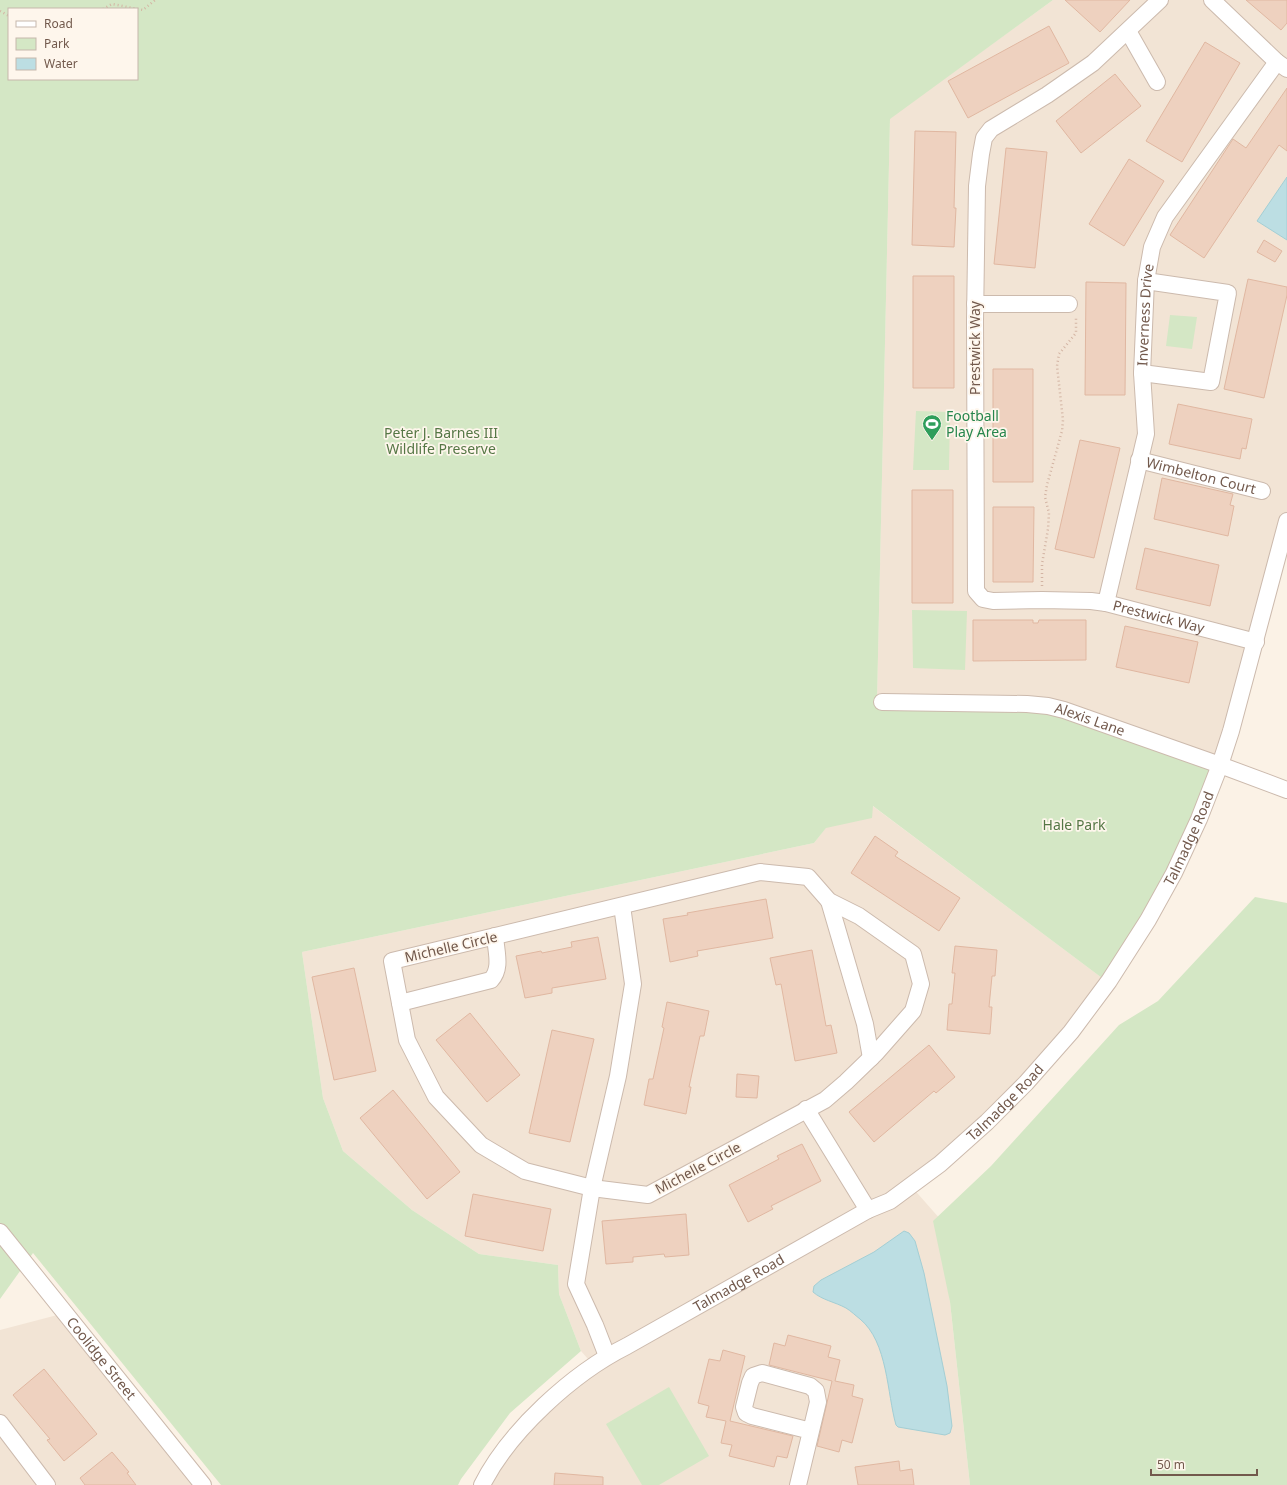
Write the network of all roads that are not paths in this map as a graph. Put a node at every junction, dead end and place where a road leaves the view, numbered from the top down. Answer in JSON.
{"nodes":[{"id":1,"x":1160,"y":0,"type":"edge"},
{"id":2,"x":1215,"y":1,"type":"edge"},
{"id":3,"x":1128,"y":31,"type":"junction"},
{"id":4,"x":1282,"y":65,"type":"edge"},
{"id":5,"x":1157,"y":82,"type":"dead end"},
{"id":6,"x":1146,"y":281,"type":"junction"},
{"id":7,"x":975,"y":304,"type":"junction"},
{"id":8,"x":1069,"y":304,"type":"road end"},
{"id":9,"x":1142,"y":373,"type":"junction"},
{"id":10,"x":1139,"y":460,"type":"junction"},
{"id":11,"x":1262,"y":492,"type":"dead end"},
{"id":12,"x":1287,"y":522,"type":"edge"},
{"id":13,"x":1106,"y":603,"type":"junction"},
{"id":14,"x":1256,"y":642,"type":"junction"},
{"id":15,"x":882,"y":702,"type":"dead end"},
{"id":16,"x":1220,"y":765,"type":"junction"},
{"id":17,"x":1287,"y":790,"type":"edge"},
{"id":18,"x":829,"y":901,"type":"junction"},
{"id":19,"x":622,"y":906,"type":"junction"},
{"id":20,"x":495,"y":936,"type":"junction"},
{"id":21,"x":400,"y":1003,"type":"junction"},
{"id":22,"x":871,"y":1058,"type":"junction"},
{"id":23,"x":806,"y":1109,"type":"junction"},
{"id":24,"x":592,"y":1188,"type":"junction"},
{"id":25,"x":868,"y":1210,"type":"junction"},
{"id":26,"x":0,"y":1232,"type":"edge"},
{"id":27,"x":607,"y":1356,"type":"junction"},
{"id":28,"x":0,"y":1423,"type":"edge"},
{"id":29,"x":811,"y":1431,"type":"junction"},
{"id":30,"x":47,"y":1485,"type":"edge"},
{"id":31,"x":203,"y":1485,"type":"edge"},
{"id":32,"x":482,"y":1485,"type":"edge"},
{"id":33,"x":798,"y":1485,"type":"edge"}],
"edges":[{"from":1,"to":3,"type":"street","name":"Prestwick Way"},
{"from":2,"to":4,"type":"street"},
{"from":3,"to":5,"type":"street"},
{"from":3,"to":7,"type":"street","name":"Prestwick Way"},
{"from":4,"to":6,"type":"street","name":"Inverness Drive"},
{"from":6,"to":9,"type":"street","name":"Inverness Drive"},
{"from":6,"to":9,"type":"street"},
{"from":7,"to":8,"type":"street"},
{"from":7,"to":13,"type":"street","name":"Prestwick Way"},
{"from":9,"to":10,"type":"street","name":"Inverness Drive"},
{"from":10,"to":11,"type":"street","name":"Wimbelton Court"},
{"from":10,"to":13,"type":"street","name":"Inverness Drive"},
{"from":12,"to":14,"type":"street","name":"Talmadge Road"},
{"from":13,"to":14,"type":"street","name":"Prestwick Way"},
{"from":14,"to":16,"type":"street","name":"Talmadge Road"},
{"from":15,"to":16,"type":"street","name":"Alexis Lane"},
{"from":16,"to":17,"type":"street","name":"Alexis Lane"},
{"from":16,"to":25,"type":"street","name":"Talmadge Road"},
{"from":18,"to":19,"type":"street","name":"Michelle Circle"},
{"from":18,"to":22,"type":"street","name":"Michelle Circle"},
{"from":18,"to":22,"type":"street","name":"Michelle Circle"},
{"from":19,"to":20,"type":"street","name":"Michelle Circle"},
{"from":19,"to":24,"type":"street"},
{"from":20,"to":21,"type":"street"},
{"from":20,"to":21,"type":"street","name":"Michelle Circle"},
{"from":21,"to":24,"type":"street","name":"Michelle Circle"},
{"from":22,"to":23,"type":"street","name":"Michelle Circle"},
{"from":23,"to":24,"type":"street","name":"Michelle Circle"},
{"from":23,"to":25,"type":"street"},
{"from":24,"to":27,"type":"street"},
{"from":25,"to":27,"type":"street","name":"Talmadge Road"},
{"from":26,"to":31,"type":"street","name":"Coolidge Street"},
{"from":27,"to":32,"type":"street","name":"Talmadge Road"},
{"from":28,"to":30,"type":"street"},
{"from":29,"to":29,"type":"street"},
{"from":29,"to":33,"type":"street"}]}
